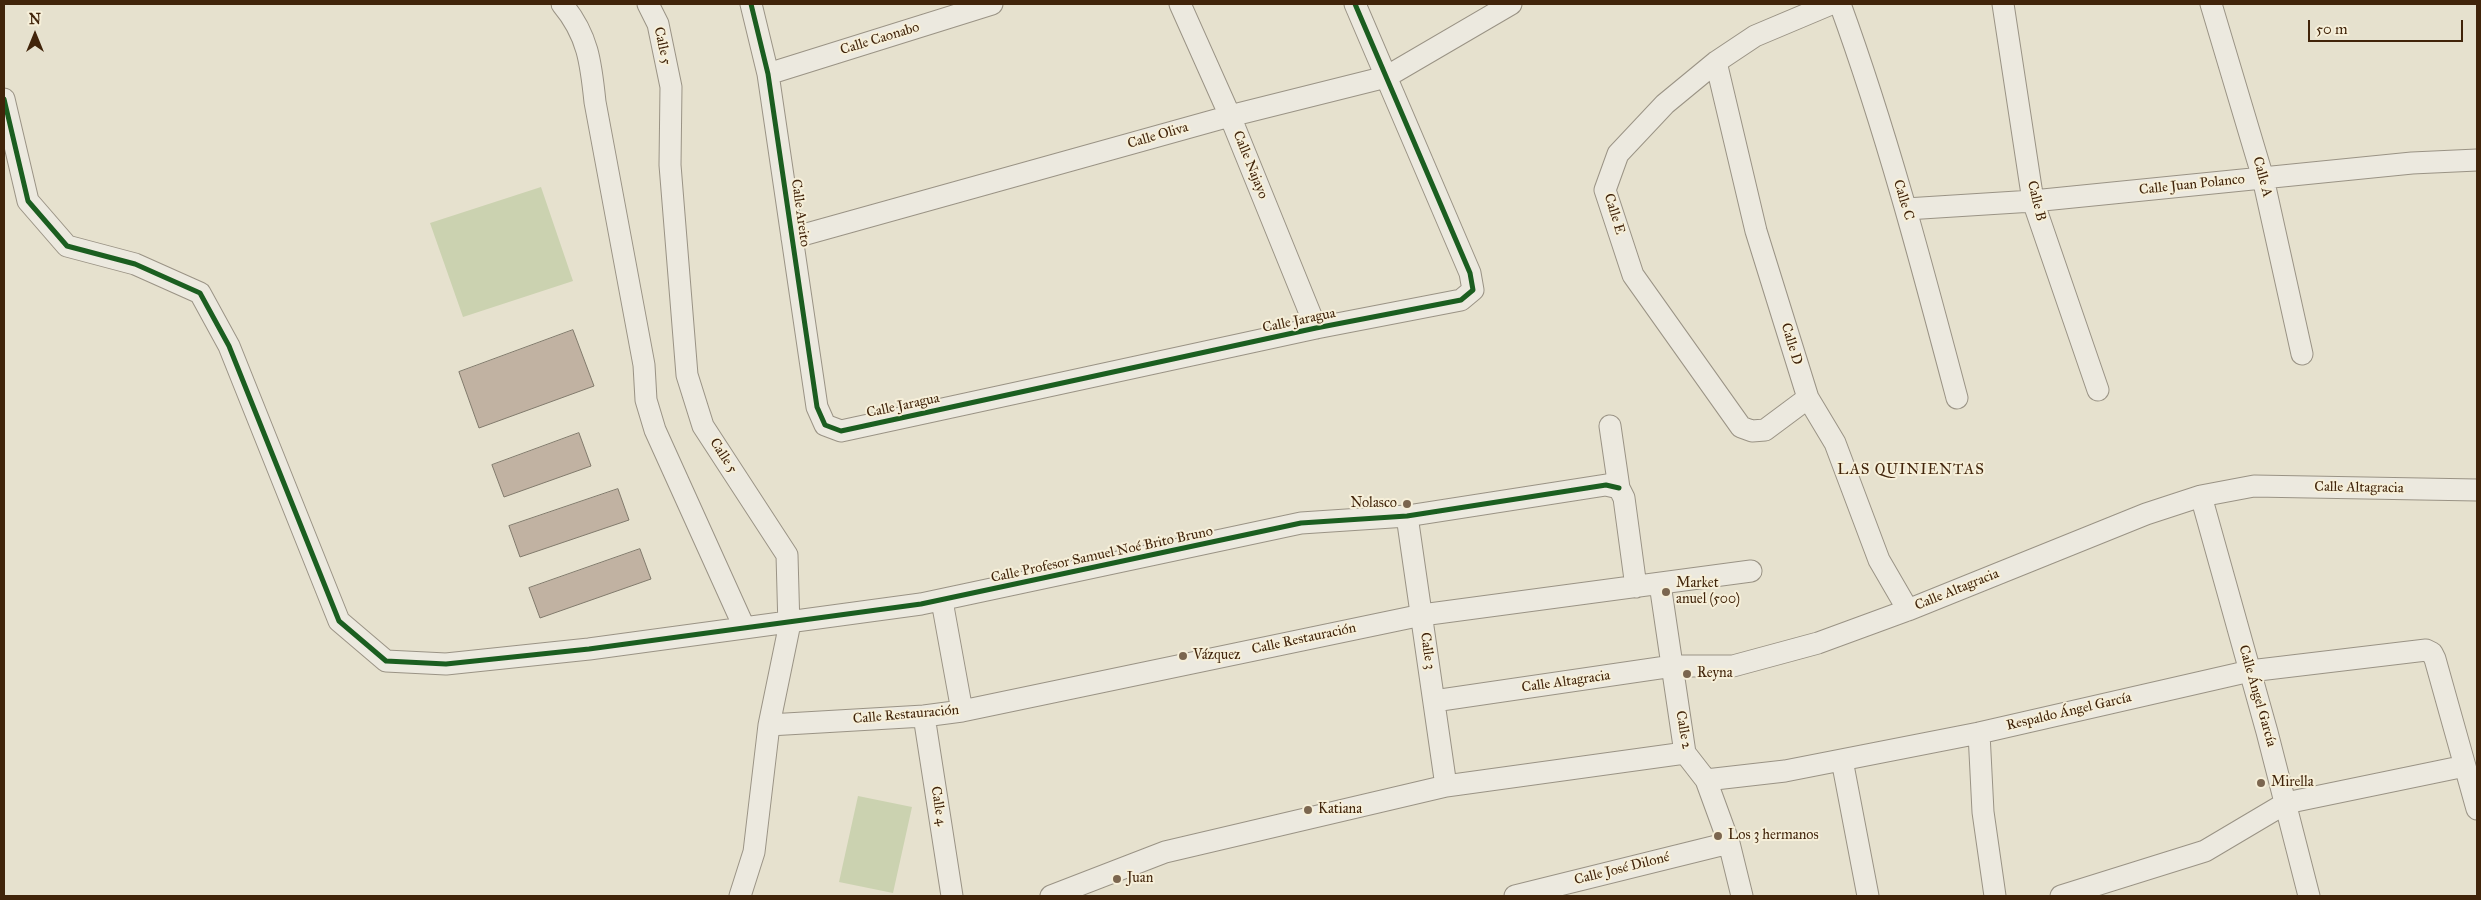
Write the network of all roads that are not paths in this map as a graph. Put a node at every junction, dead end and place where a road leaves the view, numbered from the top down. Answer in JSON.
{"nodes":[{"id":1,"x":562,"y":4,"type":"edge"},
{"id":2,"x":648,"y":4,"type":"edge"},
{"id":3,"x":751,"y":4,"type":"edge"},
{"id":4,"x":992,"y":4,"type":"edge"},
{"id":5,"x":1180,"y":4,"type":"edge"},
{"id":6,"x":1355,"y":4,"type":"edge"},
{"id":7,"x":1510,"y":4,"type":"edge"},
{"id":8,"x":1831,"y":4,"type":"edge"},
{"id":9,"x":1840,"y":4,"type":"edge"},
{"id":10,"x":2003,"y":4,"type":"edge"},
{"id":11,"x":2211,"y":4,"type":"edge"},
{"id":12,"x":1716,"y":62,"type":"junction"},
{"id":13,"x":768,"y":74,"type":"junction"},
{"id":14,"x":1386,"y":77,"type":"junction"},
{"id":15,"x":4,"y":99,"type":"edge"},
{"id":16,"x":1230,"y":116,"type":"junction"},
{"id":17,"x":2477,"y":160,"type":"edge"},
{"id":18,"x":2263,"y":178,"type":"junction"},
{"id":19,"x":2033,"y":201,"type":"junction"},
{"id":20,"x":1906,"y":209,"type":"junction"},
{"id":21,"x":792,"y":238,"type":"junction"},
{"id":22,"x":1316,"y":328,"type":"junction"},
{"id":23,"x":2302,"y":354,"type":"dead end"},
{"id":24,"x":2098,"y":390,"type":"dead end"},
{"id":25,"x":1808,"y":398,"type":"junction"},
{"id":26,"x":1957,"y":398,"type":"dead end"},
{"id":27,"x":825,"y":424,"type":"joint"},
{"id":28,"x":1610,"y":426,"type":"dead end"},
{"id":29,"x":1619,"y":488,"type":"junction"},
{"id":30,"x":2477,"y":490,"type":"edge"},
{"id":31,"x":2201,"y":496,"type":"junction"},
{"id":32,"x":1407,"y":516,"type":"junction"},
{"id":33,"x":1751,"y":571,"type":"dead end"},
{"id":34,"x":1660,"y":584,"type":"junction"},
{"id":35,"x":1636,"y":587,"type":"junction"},
{"id":36,"x":942,"y":601,"type":"junction"},
{"id":37,"x":1908,"y":610,"type":"junction"},
{"id":38,"x":1422,"y":614,"type":"junction"},
{"id":39,"x":788,"y":621,"type":"junction"},
{"id":40,"x":744,"y":627,"type":"junction"},
{"id":41,"x":1674,"y":666,"type":"junction"},
{"id":42,"x":2250,"y":671,"type":"junction"},
{"id":43,"x":1434,"y":701,"type":"junction"},
{"id":44,"x":962,"y":710,"type":"junction"},
{"id":45,"x":924,"y":716,"type":"junction"},
{"id":46,"x":769,"y":725,"type":"junction"},
{"id":47,"x":1979,"y":732,"type":"junction"},
{"id":48,"x":1685,"y":752,"type":"junction"},
{"id":49,"x":1842,"y":760,"type":"junction"},
{"id":50,"x":2465,"y":766,"type":"junction"},
{"id":51,"x":1706,"y":780,"type":"junction"},
{"id":52,"x":1446,"y":786,"type":"junction"},
{"id":53,"x":2286,"y":804,"type":"junction"},
{"id":54,"x":2477,"y":809,"type":"edge"},
{"id":55,"x":1729,"y":843,"type":"junction"},
{"id":56,"x":740,"y":896,"type":"edge"},
{"id":57,"x":952,"y":896,"type":"edge"},
{"id":58,"x":1051,"y":896,"type":"edge"},
{"id":59,"x":1515,"y":896,"type":"edge"},
{"id":60,"x":1742,"y":896,"type":"edge"},
{"id":61,"x":1868,"y":896,"type":"edge"},
{"id":62,"x":1990,"y":896,"type":"edge"},
{"id":63,"x":2061,"y":896,"type":"edge"},
{"id":64,"x":2309,"y":896,"type":"edge"}],
"edges":[{"from":1,"to":40,"type":"street"},
{"from":2,"to":39,"type":"street","name":"Calle 5"},
{"from":3,"to":13,"type":"street","name":"Calle Areito"},
{"from":4,"to":13,"type":"street","name":"Calle Caonabo"},
{"from":5,"to":16,"type":"street","name":"Calle Najayo"},
{"from":6,"to":14,"type":"street","name":"Calle Jaragua"},
{"from":7,"to":14,"type":"street","name":"Calle Oliva"},
{"from":8,"to":12,"type":"street","name":"Calle E"},
{"from":9,"to":20,"type":"street","name":"Calle C"},
{"from":10,"to":19,"type":"street","name":"Calle B"},
{"from":11,"to":18,"type":"street","name":"Calle A"},
{"from":12,"to":25,"type":"street","name":"Calle D"},
{"from":12,"to":25,"type":"street","name":"Calle E"},
{"from":13,"to":21,"type":"street","name":"Calle Areito"},
{"from":14,"to":16,"type":"street","name":"Calle Oliva"},
{"from":14,"to":22,"type":"street","name":"Calle Jaragua"},
{"from":15,"to":40,"type":"street","name":"Calle Profesor Samuel Noé Brito Bruno"},
{"from":16,"to":21,"type":"street","name":"Calle Oliva"},
{"from":16,"to":22,"type":"street","name":"Calle Najayo"},
{"from":17,"to":18,"type":"street","name":"Calle Juan Polanco"},
{"from":18,"to":19,"type":"street","name":"Calle Juan Polanco"},
{"from":18,"to":23,"type":"street","name":"Calle A"},
{"from":19,"to":20,"type":"street","name":"Calle Juan Polanco"},
{"from":19,"to":24,"type":"street","name":"Calle B"},
{"from":20,"to":26,"type":"street","name":"Calle C"},
{"from":21,"to":27,"type":"street","name":"Calle Areito"},
{"from":22,"to":27,"type":"street","name":"Calle Jaragua"},
{"from":25,"to":37,"type":"street","name":"Calle D"},
{"from":28,"to":29,"type":"street"},
{"from":29,"to":32,"type":"street","name":"Calle Profesor Samuel Noé Brito Bruno"},
{"from":29,"to":35,"type":"street"},
{"from":30,"to":31,"type":"street","name":"Calle Altagracia"},
{"from":31,"to":37,"type":"street","name":"Calle Altagracia"},
{"from":31,"to":42,"type":"street","name":"Calle Ángel García"},
{"from":32,"to":36,"type":"street","name":"Calle Profesor Samuel Noé Brito Bruno"},
{"from":32,"to":38,"type":"street","name":"Calle 3"},
{"from":33,"to":34,"type":"street","name":"Calle Restauración"},
{"from":34,"to":35,"type":"street","name":"Calle Restauración"},
{"from":34,"to":41,"type":"street","name":"Calle 2"},
{"from":35,"to":38,"type":"street","name":"Calle Restauración"},
{"from":36,"to":39,"type":"street","name":"Calle Profesor Samuel Noé Brito Bruno"},
{"from":36,"to":44,"type":"street"},
{"from":37,"to":41,"type":"street","name":"Calle Altagracia"},
{"from":38,"to":43,"type":"street","name":"Calle 3"},
{"from":38,"to":44,"type":"street","name":"Calle Restauración"},
{"from":39,"to":40,"type":"street","name":"Calle Profesor Samuel Noé Brito Bruno"},
{"from":39,"to":46,"type":"street","name":"Calle 5"},
{"from":41,"to":43,"type":"street","name":"Calle Altagracia"},
{"from":41,"to":48,"type":"street","name":"Calle 2"},
{"from":42,"to":47,"type":"street","name":"Respaldo Ángel García"},
{"from":42,"to":50,"type":"street","name":"Respaldo Ángel García"},
{"from":42,"to":53,"type":"street","name":"Calle Ángel García"},
{"from":43,"to":52,"type":"street","name":"Calle 3"},
{"from":44,"to":45,"type":"street","name":"Calle Restauración"},
{"from":45,"to":46,"type":"street","name":"Calle Restauración"},
{"from":45,"to":57,"type":"street","name":"Calle 4"},
{"from":46,"to":56,"type":"street","name":"Calle 5"},
{"from":47,"to":49,"type":"street","name":"Respaldo Ángel García"},
{"from":47,"to":62,"type":"street"},
{"from":48,"to":51,"type":"street","name":"Calle 2"},
{"from":48,"to":52,"type":"street"},
{"from":49,"to":51,"type":"street","name":"Respaldo Ángel García"},
{"from":49,"to":61,"type":"street"},
{"from":50,"to":53,"type":"street"},
{"from":50,"to":54,"type":"street"},
{"from":51,"to":55,"type":"street","name":"Calle 2"},
{"from":52,"to":58,"type":"street"},
{"from":53,"to":63,"type":"street"},
{"from":53,"to":64,"type":"street","name":"Calle Ángel García"},
{"from":55,"to":59,"type":"street","name":"Calle José Diloné"},
{"from":55,"to":60,"type":"street","name":"Calle 2"}]}
